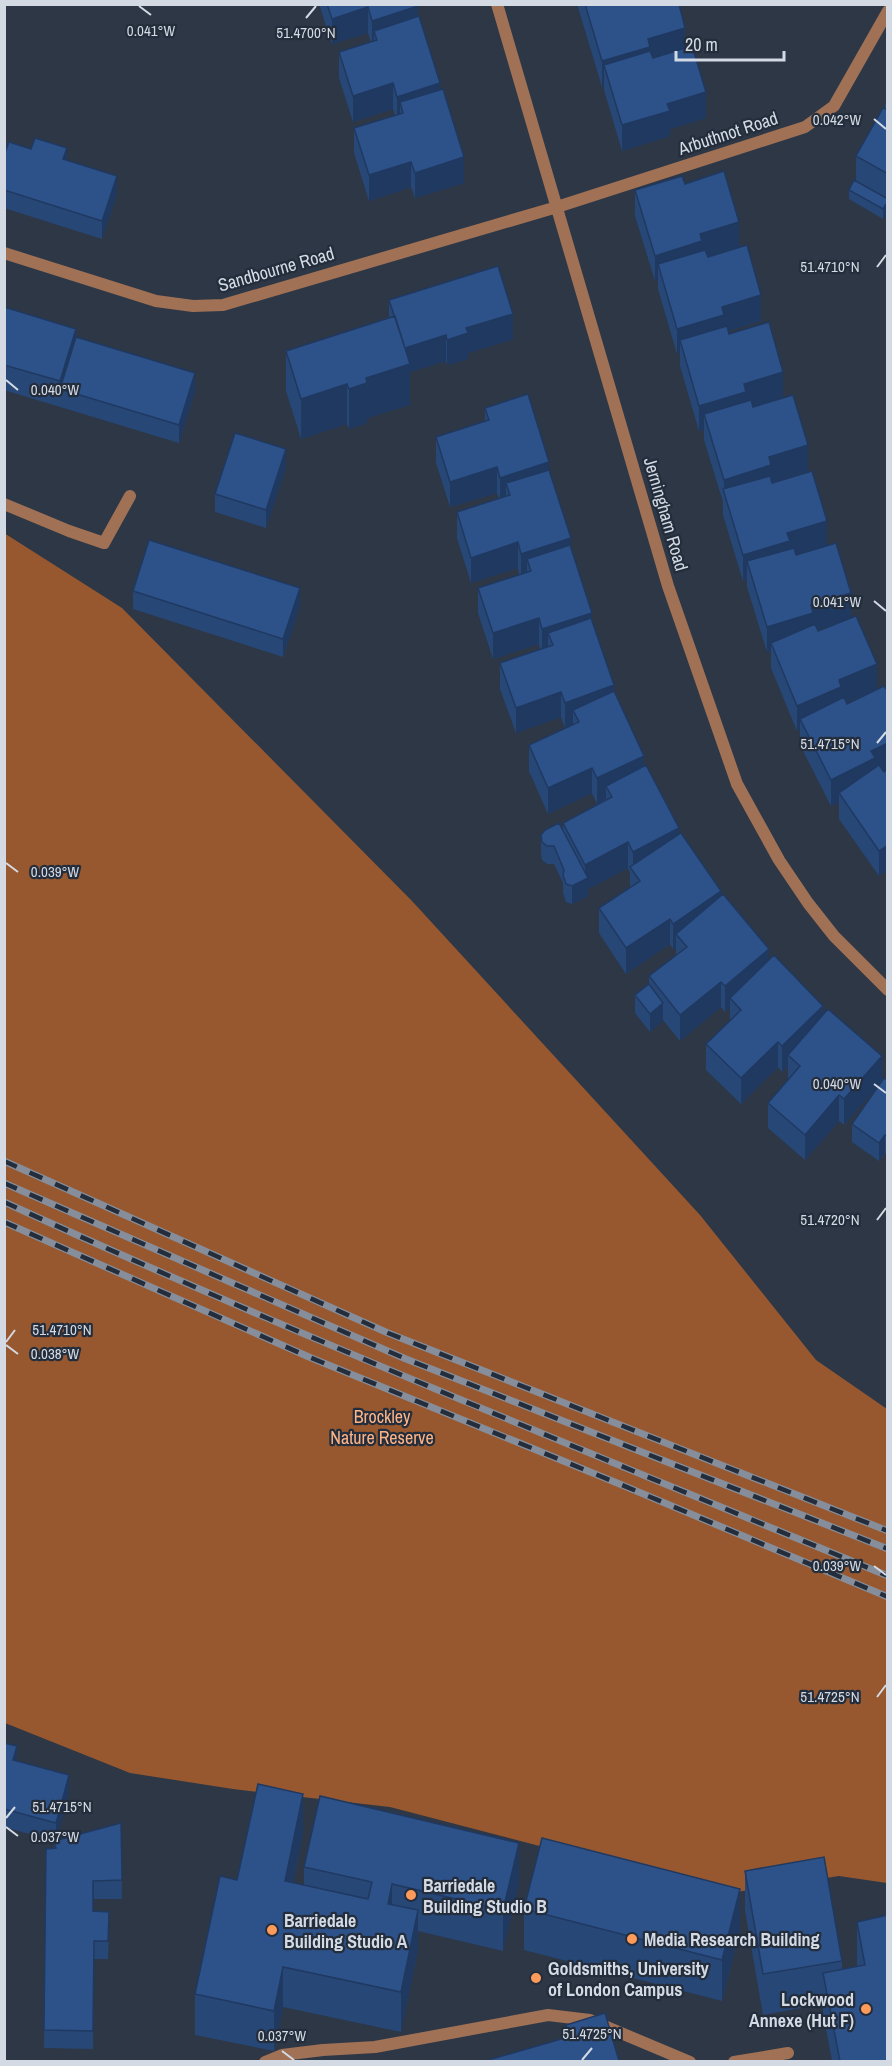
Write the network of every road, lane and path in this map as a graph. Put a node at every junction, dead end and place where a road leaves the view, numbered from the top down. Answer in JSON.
{"nodes":[{"id":1,"x":497,"y":4,"type":"edge"},
{"id":2,"x":888,"y":11,"type":"edge"},
{"id":3,"x":557,"y":207,"type":"junction"},
{"id":4,"x":4,"y":253,"type":"edge"},
{"id":5,"x":130,"y":496,"type":"dead end"},
{"id":6,"x":4,"y":504,"type":"edge"},
{"id":7,"x":888,"y":990,"type":"edge"},
{"id":8,"x":788,"y":2053,"type":"dead end"},
{"id":9,"x":265,"y":2061,"type":"edge"},
{"id":10,"x":690,"y":2061,"type":"edge"},
{"id":11,"x":734,"y":2061,"type":"edge"}],
"edges":[{"from":1,"to":3,"type":"street","name":"Jerningham Road"},
{"from":2,"to":3,"type":"street","name":"Arbuthnot Road"},
{"from":3,"to":4,"type":"street","name":"Sandbourne Road"},
{"from":3,"to":7,"type":"street","name":"Jerningham Road"},
{"from":5,"to":6,"type":"street"},
{"from":8,"to":11,"type":"street"},
{"from":9,"to":10,"type":"street"}]}
